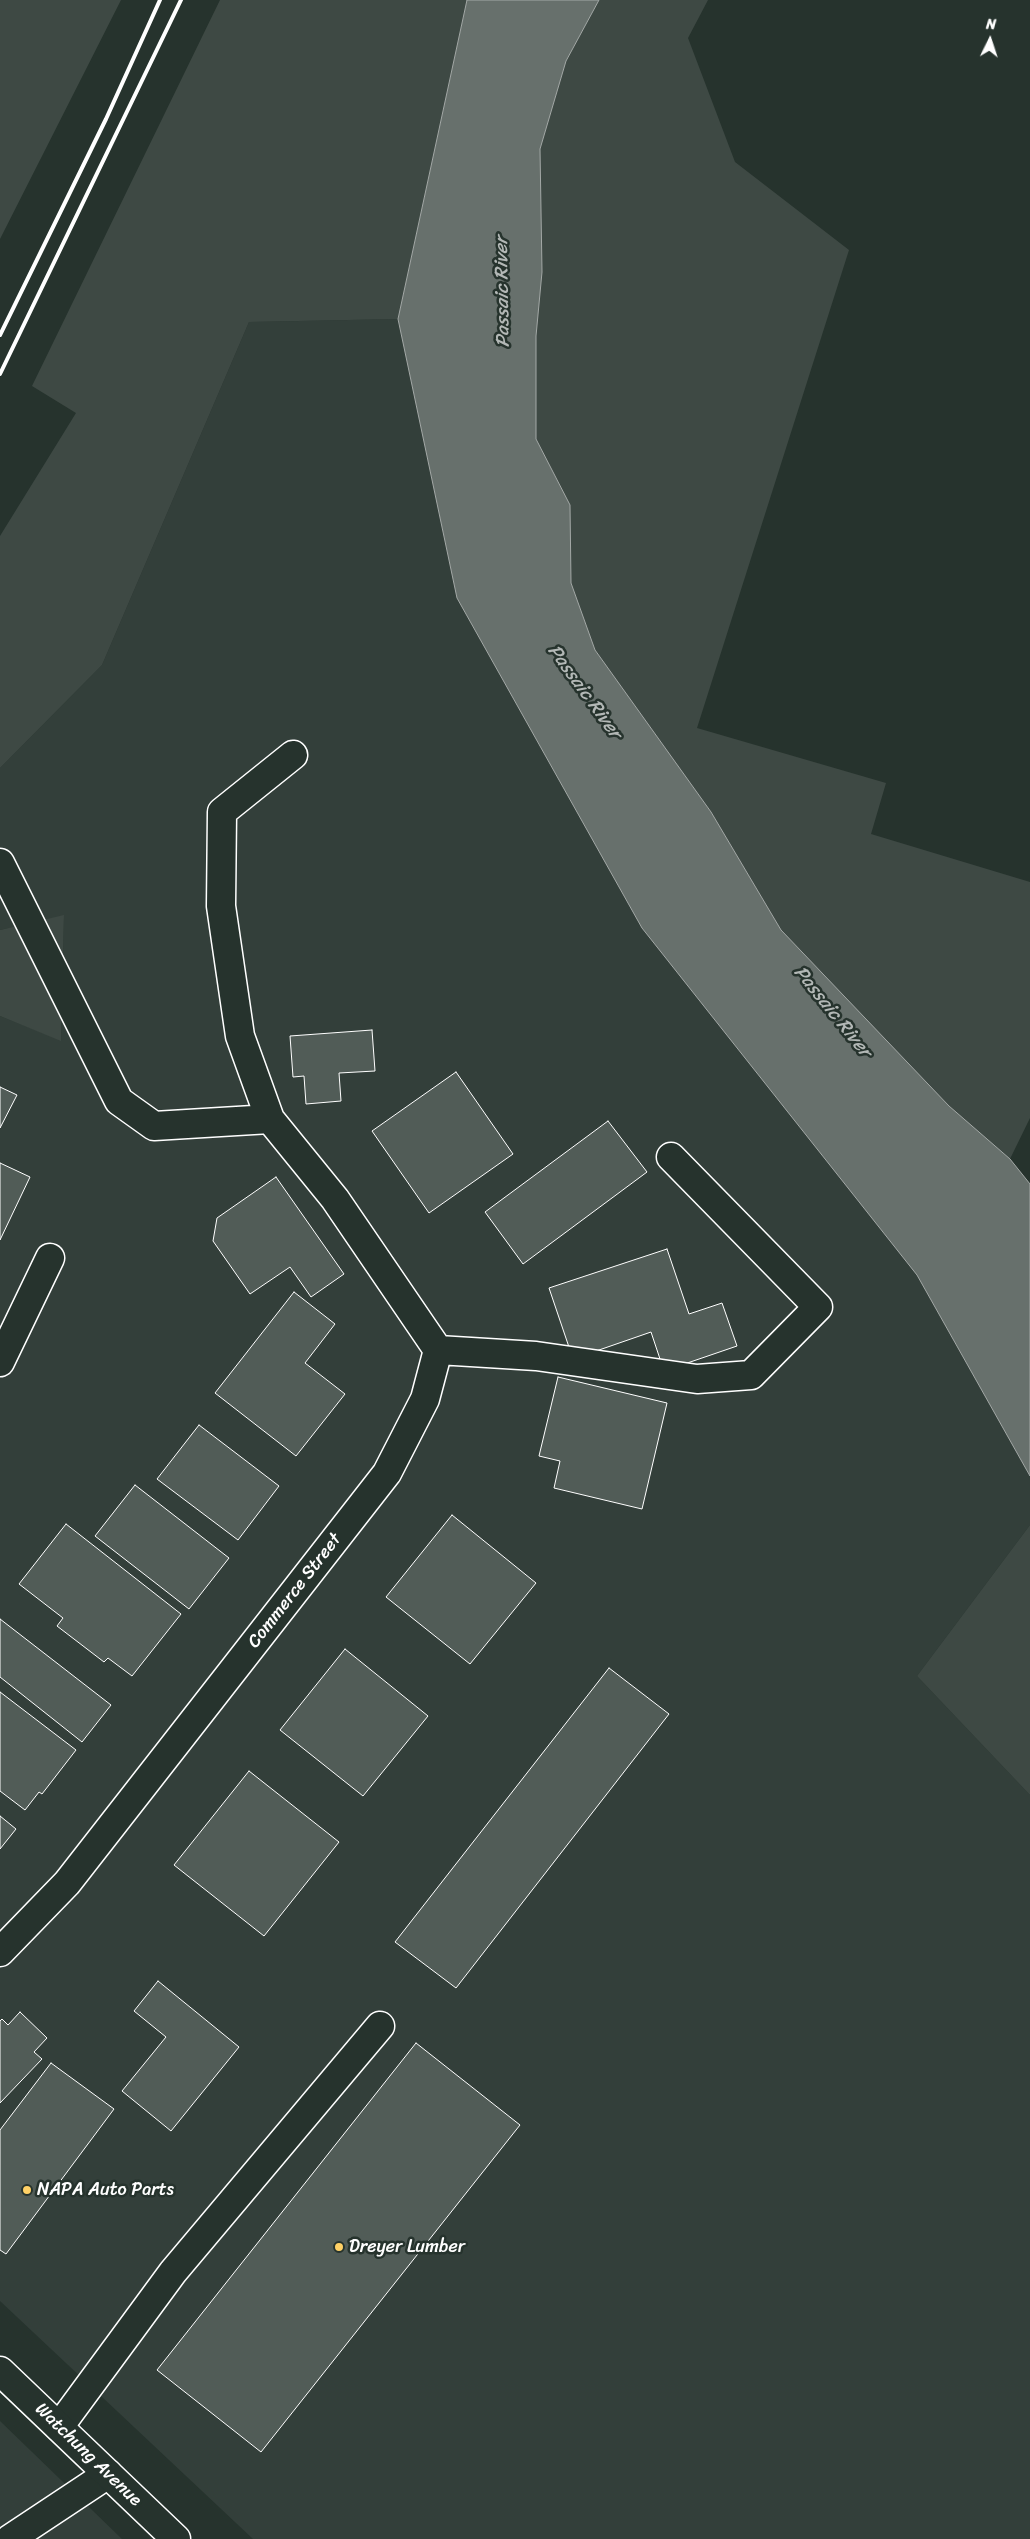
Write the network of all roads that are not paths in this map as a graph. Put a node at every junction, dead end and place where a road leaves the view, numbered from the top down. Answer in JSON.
{"nodes":[{"id":1,"x":293,"y":755,"type":"dead end"},
{"id":2,"x":0,"y":863,"type":"edge"},
{"id":3,"x":270,"y":1119,"type":"junction"},
{"id":4,"x":671,"y":1157,"type":"dead end"},
{"id":5,"x":50,"y":1258,"type":"dead end"},
{"id":6,"x":438,"y":1350,"type":"junction"},
{"id":7,"x":0,"y":1362,"type":"edge"},
{"id":8,"x":0,"y":1952,"type":"edge"},
{"id":9,"x":380,"y":2026,"type":"dead end"},
{"id":10,"x":0,"y":2371,"type":"edge"},
{"id":11,"x":59,"y":2427,"type":"junction"},
{"id":12,"x":108,"y":2474,"type":"junction"},
{"id":13,"x":10,"y":2539,"type":"edge"},
{"id":14,"x":176,"y":2539,"type":"edge"}],
"edges":[{"from":1,"to":3,"type":"street"},
{"from":2,"to":3,"type":"street"},
{"from":3,"to":6,"type":"street"},
{"from":4,"to":6,"type":"street"},
{"from":5,"to":7,"type":"street"},
{"from":6,"to":8,"type":"street","name":"Commerce Street"},
{"from":9,"to":11,"type":"street"},
{"from":10,"to":11,"type":"street","name":"Watchung Avenue"},
{"from":11,"to":12,"type":"street","name":"Watchung Avenue"},
{"from":12,"to":13,"type":"street"},
{"from":12,"to":14,"type":"street","name":"Watchung Avenue"}]}
